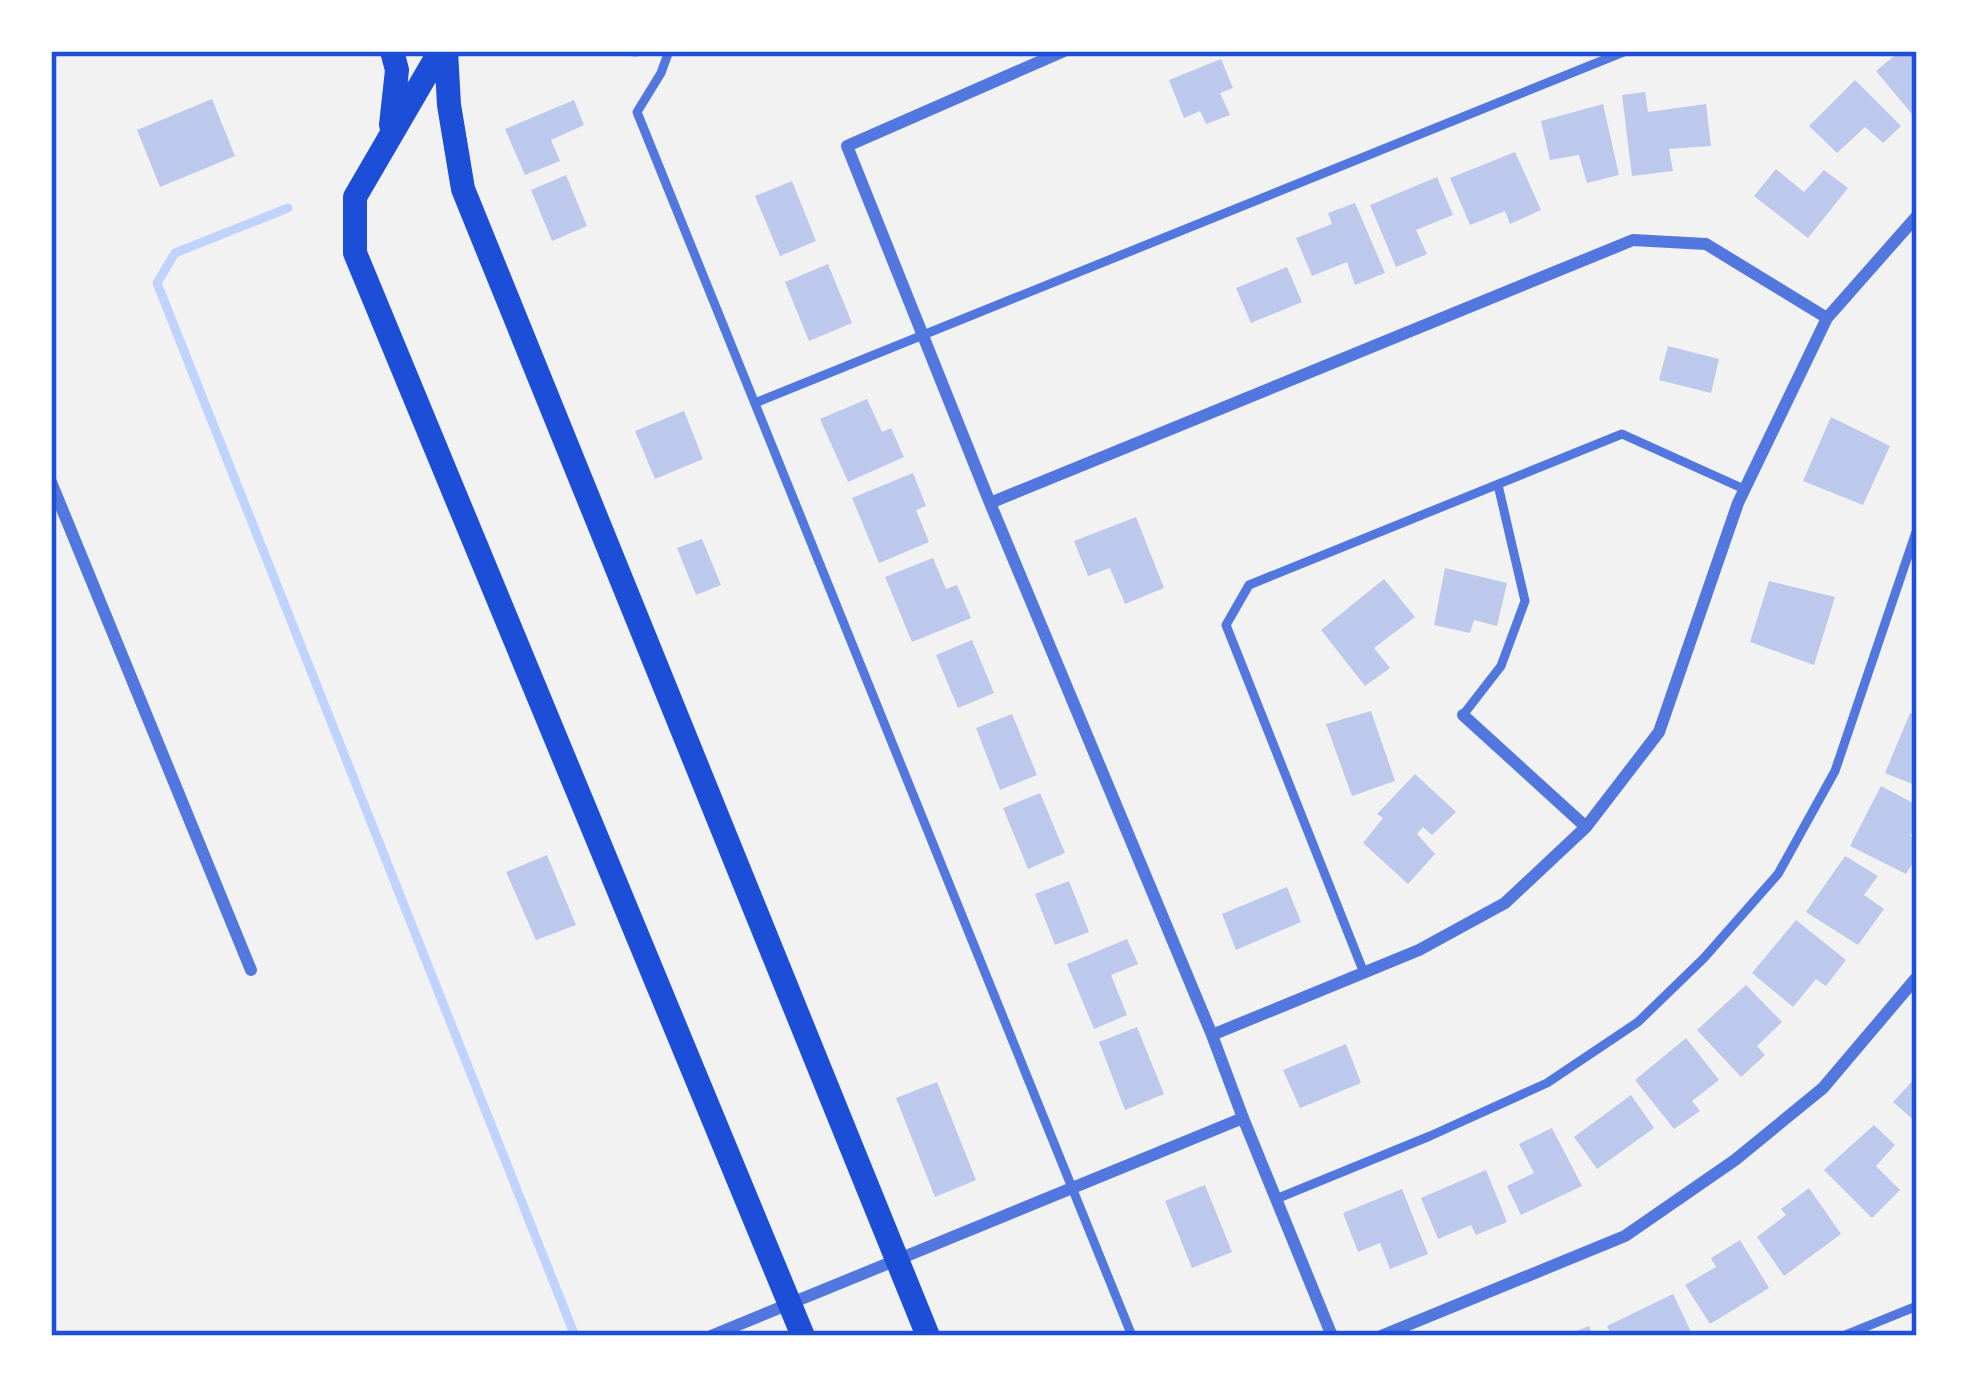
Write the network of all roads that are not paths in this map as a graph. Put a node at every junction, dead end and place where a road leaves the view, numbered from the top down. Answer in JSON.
{"nodes":[{"id":1,"x":392,"y":51,"type":"edge"},
{"id":2,"x":443,"y":51,"type":"edge"},
{"id":3,"x":669,"y":51,"type":"edge"},
{"id":4,"x":1017,"y":51,"type":"edge"},
{"id":5,"x":1064,"y":51,"type":"edge"},
{"id":6,"x":1626,"y":51,"type":"edge"},
{"id":7,"x":1023,"y":68,"type":"junction"},
{"id":8,"x":391,"y":133,"type":"junction"},
{"id":9,"x":1917,"y":217,"type":"edge"},
{"id":10,"x":1827,"y":318,"type":"junction"},
{"id":11,"x":923,"y":337,"type":"junction"},
{"id":12,"x":755,"y":403,"type":"junction"},
{"id":13,"x":51,"y":482,"type":"edge"},
{"id":14,"x":1498,"y":484,"type":"junction"},
{"id":15,"x":1744,"y":489,"type":"junction"},
{"id":16,"x":990,"y":503,"type":"junction"},
{"id":17,"x":1917,"y":529,"type":"edge"},
{"id":18,"x":1462,"y":715,"type":"joint"},
{"id":19,"x":1586,"y":827,"type":"junction"},
{"id":20,"x":251,"y":970,"type":"dead end"},
{"id":21,"x":1364,"y":973,"type":"junction"},
{"id":22,"x":1917,"y":976,"type":"edge"},
{"id":23,"x":1212,"y":1035,"type":"junction"},
{"id":24,"x":1243,"y":1118,"type":"junction"},
{"id":25,"x":1073,"y":1189,"type":"junction"},
{"id":26,"x":1276,"y":1199,"type":"junction"},
{"id":27,"x":898,"y":1261,"type":"junction"},
{"id":28,"x":790,"y":1305,"type":"junction"},
{"id":29,"x":1917,"y":1306,"type":"edge"},
{"id":30,"x":711,"y":1336,"type":"edge"},
{"id":31,"x":803,"y":1336,"type":"edge"},
{"id":32,"x":928,"y":1336,"type":"edge"},
{"id":33,"x":1132,"y":1336,"type":"edge"},
{"id":34,"x":1332,"y":1336,"type":"edge"},
{"id":35,"x":1381,"y":1336,"type":"edge"},
{"id":36,"x":1843,"y":1336,"type":"edge"}],
"edges":[{"from":1,"to":8,"type":"main road"},
{"from":2,"to":8,"type":"main road"},
{"from":2,"to":27,"type":"main road"},
{"from":3,"to":12,"type":"lane"},
{"from":4,"to":7,"type":"street"},
{"from":5,"to":7,"type":"street"},
{"from":6,"to":11,"type":"lane"},
{"from":7,"to":11,"type":"street"},
{"from":8,"to":28,"type":"main road"},
{"from":9,"to":10,"type":"street"},
{"from":10,"to":15,"type":"street"},
{"from":10,"to":16,"type":"street"},
{"from":11,"to":12,"type":"lane"},
{"from":11,"to":16,"type":"street"},
{"from":12,"to":25,"type":"lane"},
{"from":13,"to":20,"type":"street"},
{"from":14,"to":15,"type":"lane"},
{"from":14,"to":18,"type":"lane"},
{"from":14,"to":21,"type":"lane"},
{"from":15,"to":19,"type":"street"},
{"from":16,"to":23,"type":"street"},
{"from":17,"to":26,"type":"lane"},
{"from":18,"to":19,"type":"street"},
{"from":19,"to":21,"type":"street"},
{"from":21,"to":23,"type":"street"},
{"from":22,"to":35,"type":"street"},
{"from":23,"to":24,"type":"street"},
{"from":24,"to":25,"type":"street"},
{"from":24,"to":26,"type":"street"},
{"from":25,"to":27,"type":"street"},
{"from":25,"to":33,"type":"lane"},
{"from":26,"to":34,"type":"street"},
{"from":27,"to":28,"type":"street"},
{"from":27,"to":32,"type":"main road"},
{"from":28,"to":30,"type":"street"},
{"from":28,"to":31,"type":"main road"},
{"from":29,"to":36,"type":"lane"}]}
